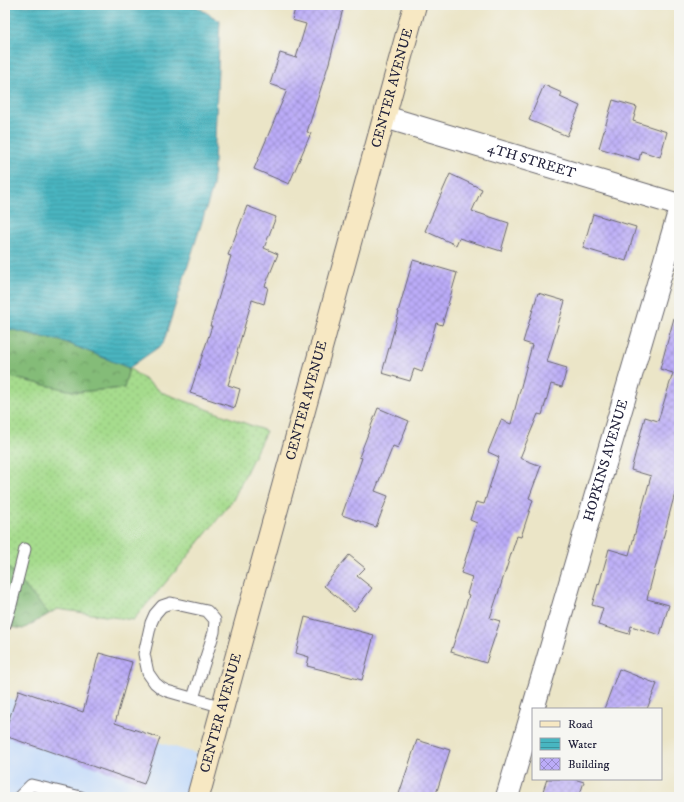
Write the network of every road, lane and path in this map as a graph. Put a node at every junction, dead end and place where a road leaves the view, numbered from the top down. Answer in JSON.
{"nodes":[{"id":1,"x":415,"y":5,"type":"edge"},
{"id":2,"x":385,"y":117,"type":"junction"},
{"id":3,"x":679,"y":205,"type":"edge"},
{"id":4,"x":679,"y":212,"type":"edge"},
{"id":5,"x":25,"y":549,"type":"dead end"},
{"id":6,"x":5,"y":625,"type":"edge"},
{"id":7,"x":193,"y":698,"type":"junction"},
{"id":8,"x":223,"y":707,"type":"junction"},
{"id":9,"x":533,"y":708,"type":"edge"},
{"id":10,"x":532,"y":712,"type":"edge"},
{"id":11,"x":19,"y":797,"type":"edge"},
{"id":12,"x":81,"y":797,"type":"edge"},
{"id":13,"x":198,"y":797,"type":"edge"},
{"id":14,"x":507,"y":797,"type":"edge"}],
"edges":[{"from":1,"to":2,"type":"street","name":"CENTER AVENUE"},
{"from":2,"to":3,"type":"street","name":"4TH STREET"},
{"from":2,"to":8,"type":"street","name":"CENTER AVENUE"},
{"from":4,"to":9,"type":"street","name":"HOPKINS AVENUE"},
{"from":5,"to":6,"type":"lane"},
{"from":7,"to":7,"type":"lane"},
{"from":7,"to":8,"type":"lane"},
{"from":8,"to":13,"type":"street","name":"CENTER AVENUE"},
{"from":10,"to":14,"type":"street","name":"HOPKINS AVENUE"},
{"from":11,"to":12,"type":"lane"}]}
